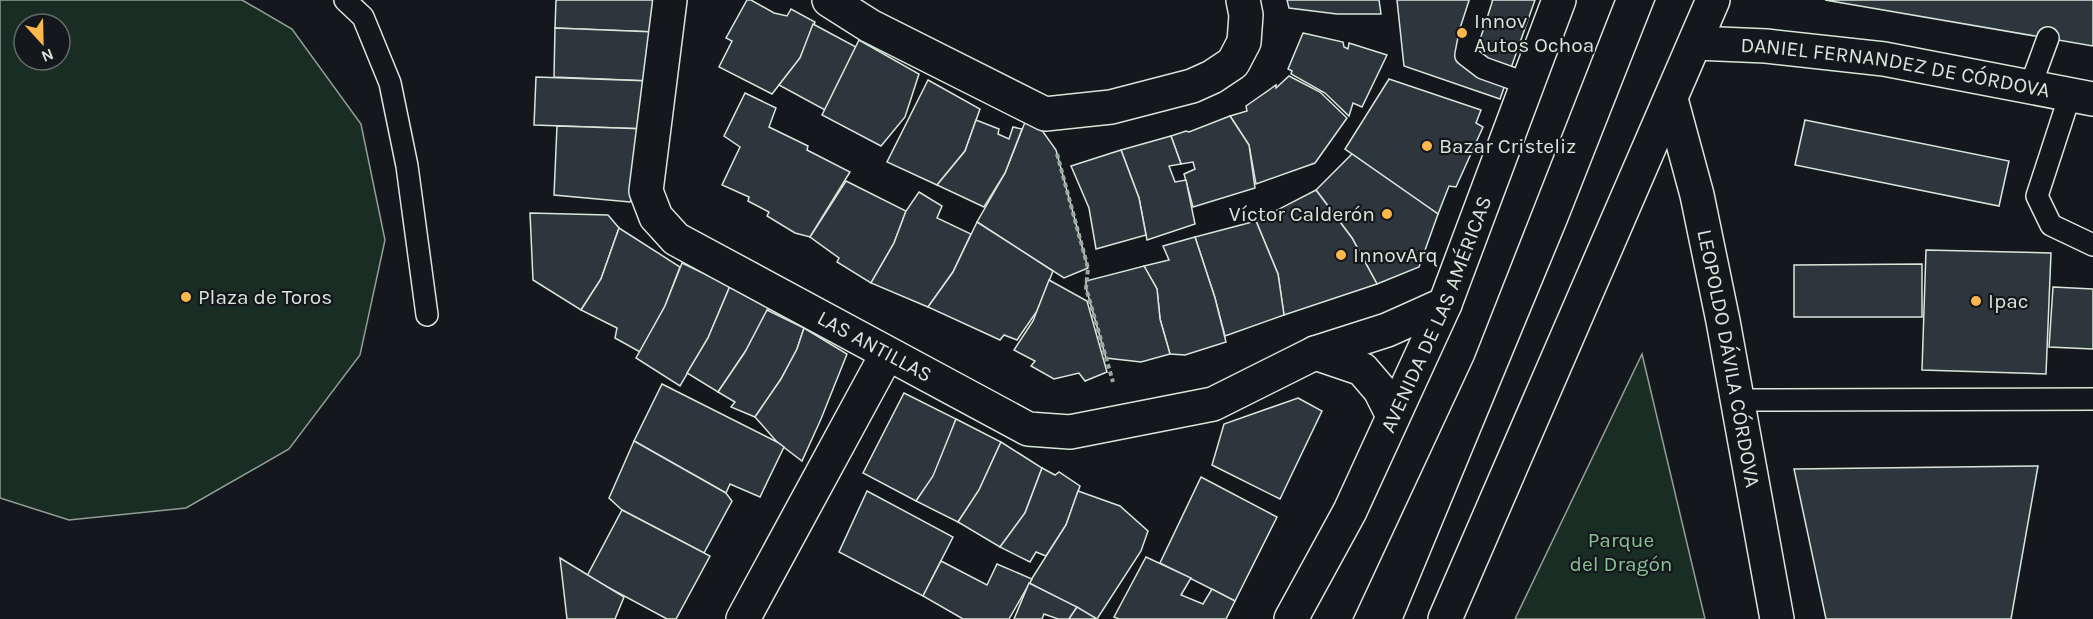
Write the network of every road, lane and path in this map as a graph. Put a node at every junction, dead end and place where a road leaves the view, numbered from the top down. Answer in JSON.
{"nodes":[{"id":1,"x":345,"y":0,"type":"edge"},
{"id":2,"x":669,"y":0,"type":"edge"},
{"id":3,"x":829,"y":0,"type":"edge"},
{"id":4,"x":1243,"y":0,"type":"edge"},
{"id":5,"x":1481,"y":0,"type":"edge"},
{"id":6,"x":1559,"y":0,"type":"edge"},
{"id":7,"x":1713,"y":0,"type":"edge"},
{"id":8,"x":2048,"y":38,"type":"dead end"},
{"id":9,"x":1696,"y":43,"type":"junction"},
{"id":10,"x":1528,"y":84,"type":"junction"},
{"id":11,"x":2030,"y":87,"type":"junction"},
{"id":12,"x":2082,"y":97,"type":"edge"},
{"id":13,"x":1671,"y":99,"type":"junction"},
{"id":14,"x":1045,"y":114,"type":"junction"},
{"id":15,"x":2093,"y":245,"type":"edge"},
{"id":16,"x":1445,"y":304,"type":"junction"},
{"id":17,"x":427,"y":315,"type":"dead end"},
{"id":18,"x":1315,"y":353,"type":"junction"},
{"id":19,"x":887,"y":354,"type":"junction"},
{"id":20,"x":2093,"y":399,"type":"edge"},
{"id":21,"x":1737,"y":400,"type":"junction"},
{"id":22,"x":1393,"y":416,"type":"junction"},
{"id":23,"x":1123,"y":420,"type":"junction"},
{"id":24,"x":743,"y":619,"type":"edge"},
{"id":25,"x":1291,"y":619,"type":"edge"},
{"id":26,"x":1445,"y":619,"type":"edge"},
{"id":27,"x":1777,"y":619,"type":"edge"}],
"edges":[{"from":1,"to":17,"type":"lane"},
{"from":2,"to":19,"type":"street","name":"LAS ANTILLAS"},
{"from":3,"to":14,"type":"street"},
{"from":4,"to":14,"type":"street"},
{"from":5,"to":10,"type":"lane"},
{"from":6,"to":10,"type":"street","name":"AVENIDA DE LAS AMÉRICAS"},
{"from":7,"to":9,"type":"street"},
{"from":8,"to":11,"type":"lane"},
{"from":9,"to":11,"type":"street","name":"DANIEL FERNANDEZ DE CÓRDOVA"},
{"from":9,"to":13,"type":"street"},
{"from":10,"to":16,"type":"street","name":"AVENIDA DE LAS AMÉRICAS"},
{"from":11,"to":12,"type":"street","name":"DANIEL FERNANDEZ DE CÓRDOVA"},
{"from":12,"to":15,"type":"lane"},
{"from":13,"to":21,"type":"street","name":"LEOPOLDO DÁVILA CÓRDOVA"},
{"from":13,"to":26,"type":"street"},
{"from":14,"to":23,"type":"path"},
{"from":16,"to":18,"type":"street","name":"LAS ANTILLAS"},
{"from":16,"to":22,"type":"street","name":"AVENIDA DE LAS AMÉRICAS"},
{"from":18,"to":22,"type":"street"},
{"from":18,"to":23,"type":"street","name":"LAS ANTILLAS"},
{"from":19,"to":23,"type":"street","name":"LAS ANTILLAS"},
{"from":19,"to":24,"type":"street"},
{"from":20,"to":21,"type":"lane"},
{"from":21,"to":27,"type":"street","name":"LEOPOLDO DÁVILA CÓRDOVA"},
{"from":22,"to":25,"type":"street","name":"AVENIDA DE LAS AMÉRICAS"}]}
